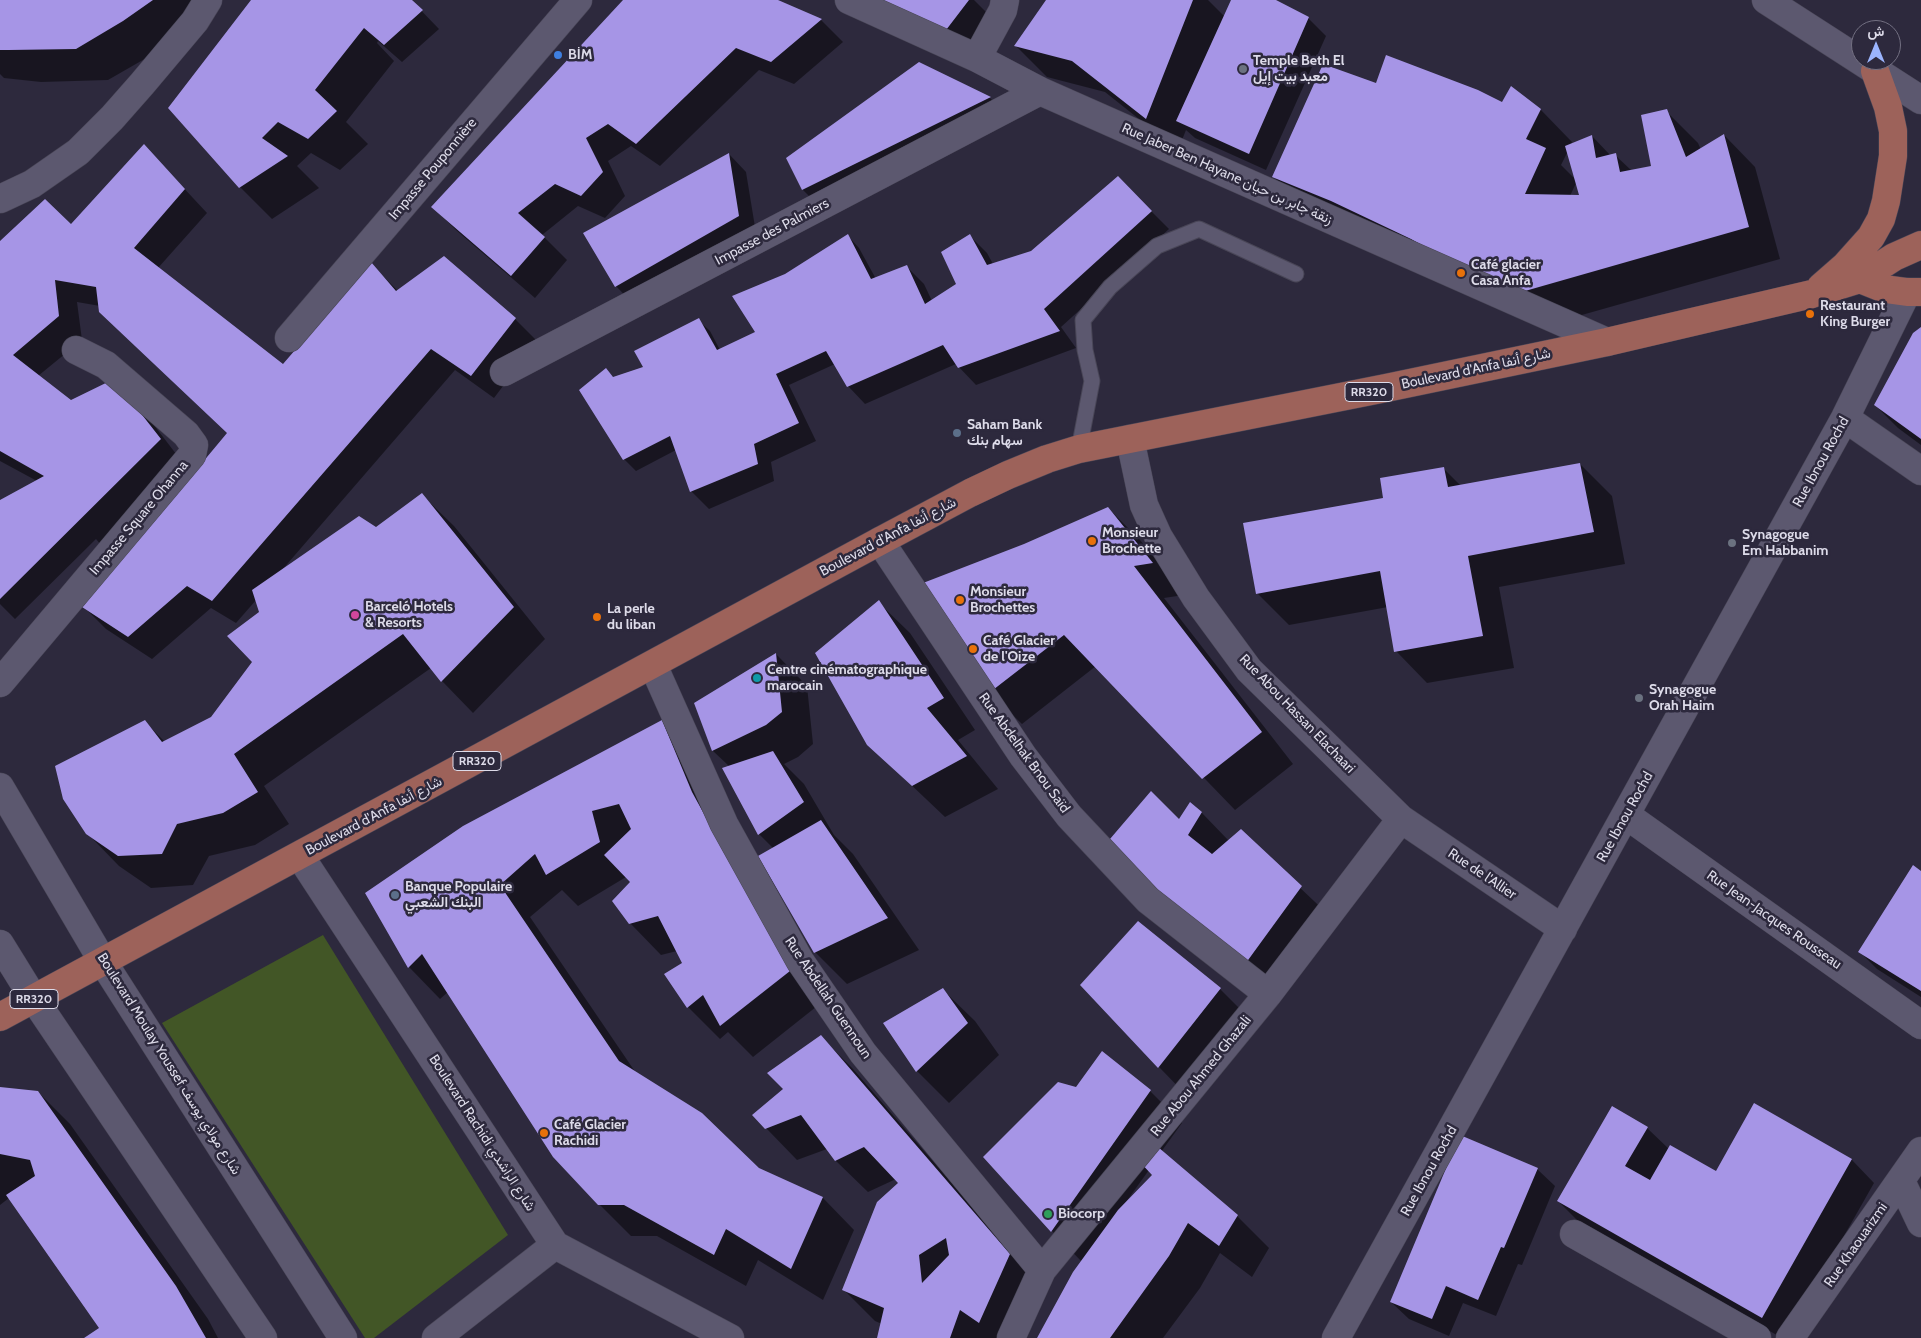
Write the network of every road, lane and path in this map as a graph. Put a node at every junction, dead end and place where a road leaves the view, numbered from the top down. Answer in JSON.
{"nodes":[{"id":1,"x":208,"y":0,"type":"edge"},
{"id":2,"x":578,"y":0,"type":"edge"},
{"id":3,"x":849,"y":0,"type":"edge"},
{"id":4,"x":1005,"y":0,"type":"edge"},
{"id":5,"x":1781,"y":4,"type":"edge"},
{"id":6,"x":977,"y":58,"type":"junction"},
{"id":7,"x":1875,"y":71,"type":"junction"},
{"id":8,"x":1040,"y":92,"type":"junction"},
{"id":9,"x":1921,"y":100,"type":"edge"},
{"id":10,"x":0,"y":199,"type":"edge"},
{"id":11,"x":1921,"y":245,"type":"edge"},
{"id":12,"x":1296,"y":274,"type":"dead end"},
{"id":13,"x":1860,"y":279,"type":"junction"},
{"id":14,"x":1914,"y":292,"type":"edge"},
{"id":15,"x":1812,"y":294,"type":"junction"},
{"id":16,"x":289,"y":338,"type":"dead end"},
{"id":17,"x":1607,"y":342,"type":"junction"},
{"id":18,"x":76,"y":350,"type":"dead end"},
{"id":19,"x":504,"y":372,"type":"dead end"},
{"id":20,"x":1845,"y":418,"type":"junction"},
{"id":21,"x":1130,"y":439,"type":"junction"},
{"id":22,"x":1079,"y":449,"type":"junction"},
{"id":23,"x":1921,"y":471,"type":"edge"},
{"id":24,"x":880,"y":542,"type":"junction"},
{"id":25,"x":654,"y":665,"type":"junction"},
{"id":26,"x":0,"y":683,"type":"edge"},
{"id":27,"x":0,"y":787,"type":"edge"},
{"id":28,"x":1626,"y":815,"type":"junction"},
{"id":29,"x":1401,"y":819,"type":"junction"},
{"id":30,"x":300,"y":856,"type":"junction"},
{"id":31,"x":1563,"y":929,"type":"junction"},
{"id":32,"x":0,"y":944,"type":"edge"},
{"id":33,"x":103,"y":962,"type":"junction"},
{"id":34,"x":1268,"y":994,"type":"junction"},
{"id":35,"x":34,"y":999,"type":"junction"},
{"id":36,"x":0,"y":1017,"type":"edge"},
{"id":37,"x":1921,"y":1025,"type":"edge"},
{"id":38,"x":1921,"y":1151,"type":"edge"},
{"id":39,"x":1900,"y":1180,"type":"junction"},
{"id":40,"x":1921,"y":1223,"type":"edge"},
{"id":41,"x":1574,"y":1234,"type":"dead end"},
{"id":42,"x":555,"y":1245,"type":"junction"},
{"id":43,"x":1042,"y":1270,"type":"junction"},
{"id":44,"x":263,"y":1338,"type":"edge"},
{"id":45,"x":343,"y":1338,"type":"edge"},
{"id":46,"x":436,"y":1338,"type":"edge"},
{"id":47,"x":730,"y":1338,"type":"edge"},
{"id":48,"x":1010,"y":1338,"type":"edge"},
{"id":49,"x":1336,"y":1338,"type":"edge"},
{"id":50,"x":1757,"y":1338,"type":"edge"},
{"id":51,"x":1790,"y":1338,"type":"edge"}],
"edges":[{"from":1,"to":10,"type":"street"},
{"from":2,"to":16,"type":"street","name":"Impasse Pouponnière"},
{"from":3,"to":6,"type":"street","name":"Rue Jaber Ben Hayane زنقة جابر بن حيان"},
{"from":4,"to":6,"type":"street"},
{"from":5,"to":7,"type":"street"},
{"from":6,"to":8,"type":"street","name":"Rue Jaber Ben Hayane زنقة جابر بن حيان"},
{"from":7,"to":9,"type":"street"},
{"from":7,"to":15,"type":"main road"},
{"from":8,"to":17,"type":"street","name":"Rue Jaber Ben Hayane زنقة جابر بن حيان"},
{"from":8,"to":19,"type":"street","name":"Impasse des Palmiers"},
{"from":11,"to":13,"type":"main road","name":"Boulevard d'Anfa شارع أنفا","number":"RR320"},
{"from":12,"to":22,"type":"lane"},
{"from":13,"to":14,"type":"main road"},
{"from":13,"to":15,"type":"main road","name":"Boulevard d'Anfa شارع أنفا","number":"RR320"},
{"from":14,"to":20,"type":"street","name":"Rue Ibnou Rochd"},
{"from":15,"to":17,"type":"main road","name":"Boulevard d'Anfa شارع أنفا","number":"RR320"},
{"from":17,"to":21,"type":"main road","name":"Boulevard d'Anfa شارع أنفا","number":"RR320"},
{"from":18,"to":26,"type":"street","name":"Impasse Square Ohanna"},
{"from":20,"to":23,"type":"street"},
{"from":20,"to":28,"type":"street","name":"Rue Ibnou Rochd"},
{"from":21,"to":22,"type":"main road","name":"Boulevard d'Anfa شارع أنفا","number":"RR320"},
{"from":21,"to":29,"type":"street","name":"Rue Abou Hassan Elachaari"},
{"from":22,"to":24,"type":"main road","name":"Boulevard d'Anfa شارع أنفا","number":"RR320"},
{"from":24,"to":25,"type":"main road","name":"Boulevard d'Anfa شارع أنفا","number":"RR320"},
{"from":24,"to":34,"type":"street","name":"Rue Abdelhak Bnou Saïd"},
{"from":25,"to":30,"type":"main road","name":"Boulevard d'Anfa شارع أنفا","number":"RR320"},
{"from":25,"to":43,"type":"street","name":"Rue Abdellah Guennoun"},
{"from":27,"to":33,"type":"street","name":"Boulevard Moulay Youssef شارع مولاي يوسف"},
{"from":28,"to":31,"type":"street","name":"Rue Ibnou Rochd"},
{"from":28,"to":37,"type":"street","name":"Rue Jean-Jacques Rousseau"},
{"from":29,"to":31,"type":"street","name":"Rue de l'Allier"},
{"from":29,"to":34,"type":"street","name":"Rue Abou Ahmed Ghazali"},
{"from":30,"to":33,"type":"main road","name":"Boulevard d'Anfa شارع أنفا","number":"RR320"},
{"from":30,"to":42,"type":"street","name":"Boulevard Rachidi شارع الراشدي"},
{"from":31,"to":49,"type":"street","name":"Rue Ibnou Rochd"},
{"from":32,"to":35,"type":"street"},
{"from":33,"to":35,"type":"main road","name":"Boulevard d'Anfa شارع أنفا","number":"RR320"},
{"from":33,"to":45,"type":"street","name":"Boulevard Moulay Youssef شارع مولاي يوسف"},
{"from":34,"to":43,"type":"street","name":"Rue Abou Ahmed Ghazali"},
{"from":35,"to":36,"type":"main road","name":"Boulevard d'Anfa شارع أنفا","number":"RR320"},
{"from":35,"to":44,"type":"street"},
{"from":38,"to":39,"type":"street","name":"Rue Khaouarizmi"},
{"from":39,"to":40,"type":"street"},
{"from":39,"to":51,"type":"street","name":"Rue Khaouarizmi"},
{"from":41,"to":50,"type":"street"},
{"from":42,"to":46,"type":"street"},
{"from":42,"to":47,"type":"street","name":"Boulevard Rachidi شارع الراشدي"},
{"from":43,"to":48,"type":"street","name":"Rue Abou Ahmed Ghazali"}]}
